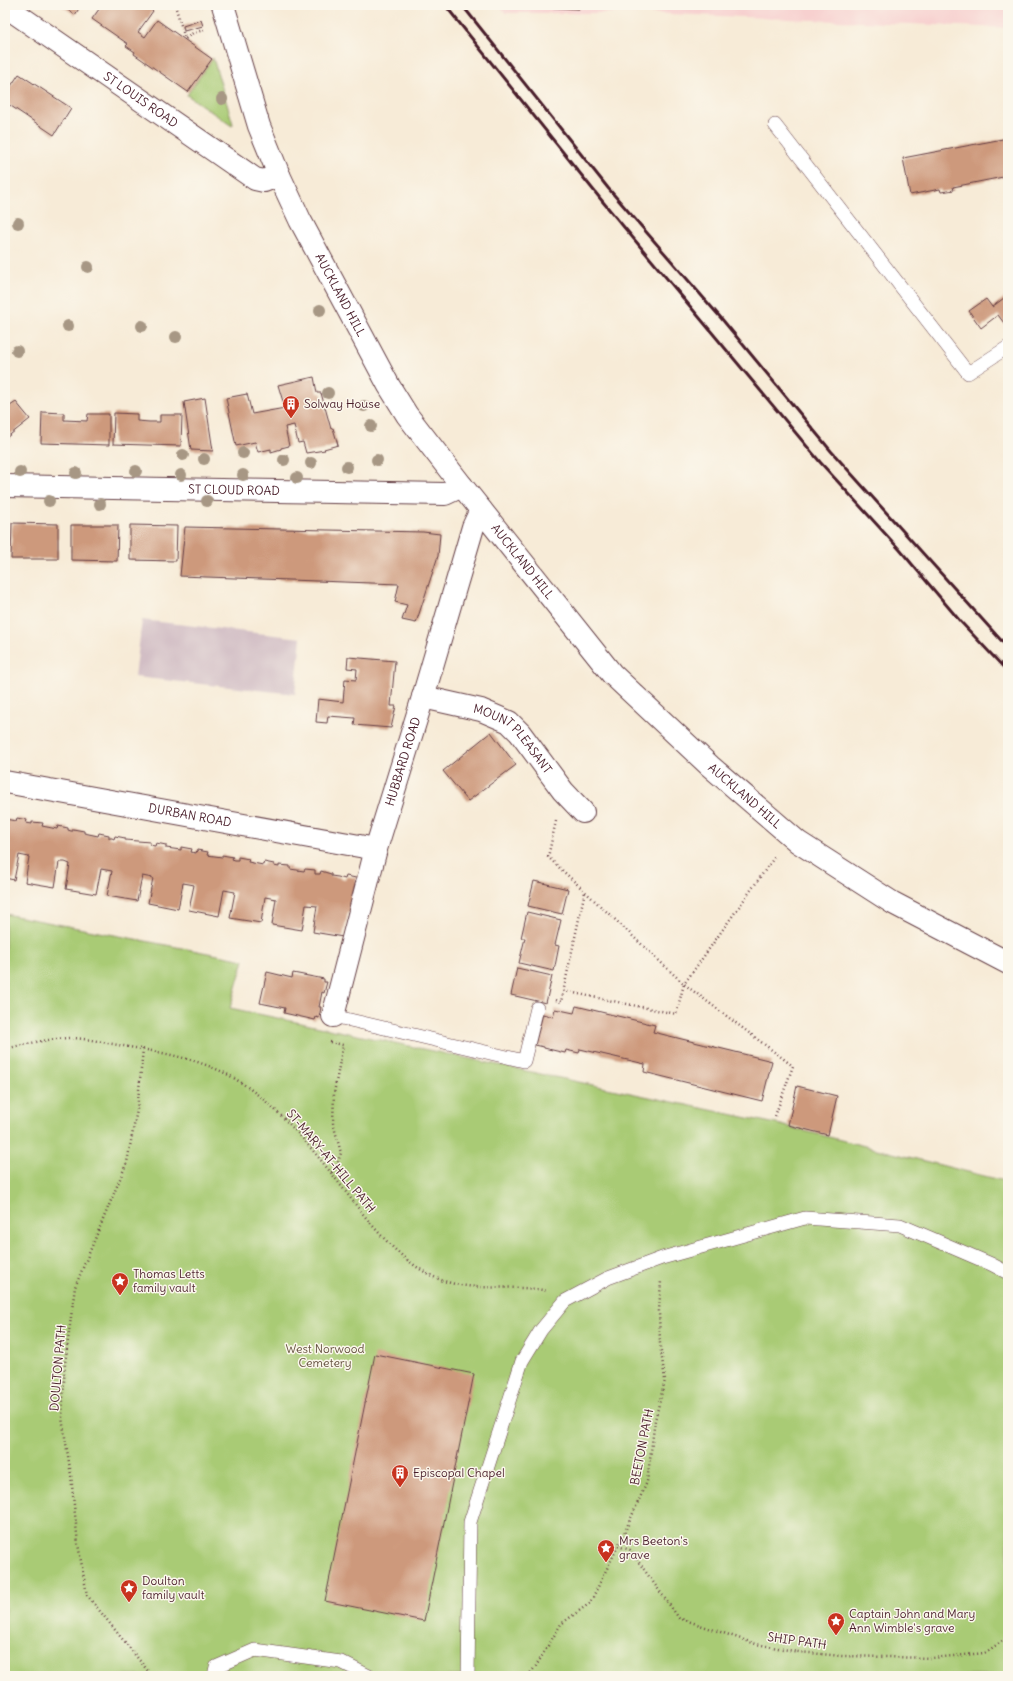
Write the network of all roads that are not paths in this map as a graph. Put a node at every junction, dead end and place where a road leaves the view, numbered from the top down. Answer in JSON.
{"nodes":[{"id":1,"x":223,"y":5,"type":"edge"},
{"id":2,"x":5,"y":6,"type":"edge"},
{"id":3,"x":776,"y":125,"type":"dead end"},
{"id":4,"x":279,"y":175,"type":"junction"},
{"id":5,"x":1008,"y":347,"type":"edge"},
{"id":6,"x":5,"y":486,"type":"edge"},
{"id":7,"x":462,"y":486,"type":"junction"},
{"id":8,"x":481,"y":510,"type":"junction"},
{"id":9,"x":423,"y":697,"type":"junction"},
{"id":10,"x":5,"y":782,"type":"edge"},
{"id":11,"x":583,"y":812,"type":"dead end"},
{"id":12,"x":376,"y":849,"type":"junction"},
{"id":13,"x":1008,"y":963,"type":"edge"},
{"id":14,"x":537,"y":1008,"type":"road end"},
{"id":15,"x":333,"y":1016,"type":"joint"},
{"id":16,"x":1008,"y":1274,"type":"edge"},
{"id":17,"x":215,"y":1671,"type":"edge"},
{"id":18,"x":203,"y":1676,"type":"edge"},
{"id":19,"x":369,"y":1676,"type":"edge"},
{"id":20,"x":468,"y":1676,"type":"edge"}],
"edges":[{"from":1,"to":4,"type":"street","name":"AUCKLAND HILL"},
{"from":2,"to":4,"type":"street","name":"ST LOUIS ROAD"},
{"from":3,"to":5,"type":"lane"},
{"from":4,"to":7,"type":"street","name":"AUCKLAND HILL"},
{"from":6,"to":7,"type":"street","name":"ST CLOUD ROAD"},
{"from":7,"to":8,"type":"street","name":"AUCKLAND HILL"},
{"from":8,"to":9,"type":"street","name":"HUBBARD ROAD"},
{"from":8,"to":13,"type":"street","name":"AUCKLAND HILL"},
{"from":9,"to":11,"type":"street","name":"MOUNT PLEASANT"},
{"from":9,"to":12,"type":"street","name":"HUBBARD ROAD"},
{"from":10,"to":12,"type":"street","name":"DURBAN ROAD"},
{"from":12,"to":15,"type":"street","name":"HUBBARD ROAD"},
{"from":14,"to":15,"type":"lane"},
{"from":16,"to":20,"type":"lane"},
{"from":17,"to":18,"type":"lane"},
{"from":17,"to":19,"type":"lane"}]}
